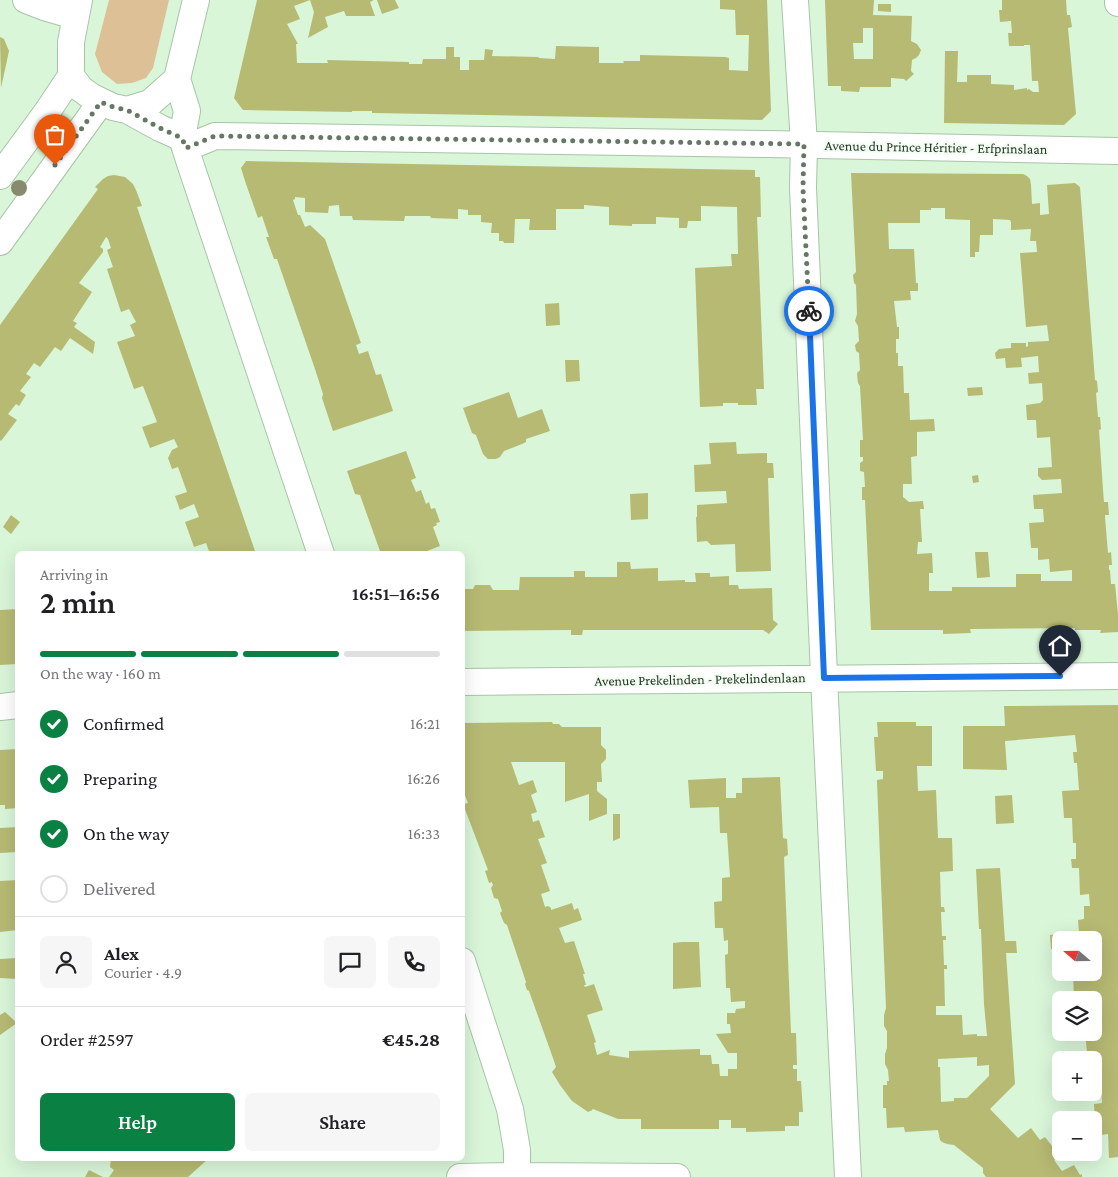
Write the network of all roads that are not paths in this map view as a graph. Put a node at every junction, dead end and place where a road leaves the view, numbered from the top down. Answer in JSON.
{"nodes":[{"id":1,"x":26,"y":0,"type":"edge"},
{"id":2,"x":196,"y":0,"type":"edge"},
{"id":3,"x":795,"y":0,"type":"edge"},
{"id":4,"x":77,"y":8,"type":"edge"},
{"id":5,"x":71,"y":76,"type":"junction"},
{"id":6,"x":178,"y":79,"type":"junction"},
{"id":7,"x":101,"y":102,"type":"junction"},
{"id":8,"x":127,"y":110,"type":"junction"},
{"id":9,"x":184,"y":143,"type":"junction"},
{"id":10,"x":804,"y":144,"type":"junction"},
{"id":11,"x":1118,"y":151,"type":"edge"},
{"id":12,"x":0,"y":176,"type":"edge"},
{"id":13,"x":0,"y":242,"type":"edge"},
{"id":14,"x":320,"y":551,"type":"edge"},
{"id":15,"x":1118,"y":676,"type":"edge"},
{"id":16,"x":824,"y":678,"type":"junction"},
{"id":17,"x":465,"y":682,"type":"edge"},
{"id":18,"x":15,"y":705,"type":"edge"},
{"id":19,"x":0,"y":706,"type":"edge"},
{"id":20,"x":465,"y":970,"type":"edge"},
{"id":21,"x":517,"y":1176,"type":"edge"},
{"id":22,"x":460,"y":1177,"type":"edge"},
{"id":23,"x":677,"y":1177,"type":"edge"},
{"id":24,"x":848,"y":1177,"type":"edge"}],
"edges":[{"from":1,"to":4,"type":"street"},
{"from":2,"to":6,"type":"street"},
{"from":3,"to":10,"type":"street"},
{"from":4,"to":5,"type":"street"},
{"from":5,"to":7,"type":"street"},
{"from":5,"to":12,"type":"street"},
{"from":6,"to":8,"type":"street"},
{"from":6,"to":9,"type":"street"},
{"from":7,"to":8,"type":"street"},
{"from":7,"to":13,"type":"street"},
{"from":8,"to":9,"type":"street"},
{"from":9,"to":10,"type":"street","name":"Avenue du Prince Héritier - Erfprinslaan"},
{"from":9,"to":14,"type":"street"},
{"from":10,"to":11,"type":"street","name":"Avenue du Prince Héritier - Erfprinslaan"},
{"from":10,"to":16,"type":"street"},
{"from":15,"to":16,"type":"street","name":"Avenue Prekelinden - Prekelindenlaan"},
{"from":16,"to":17,"type":"street","name":"Avenue Prekelinden - Prekelindenlaan"},
{"from":16,"to":24,"type":"street"},
{"from":18,"to":19,"type":"street"},
{"from":20,"to":21,"type":"street"},
{"from":21,"to":22,"type":"street"},
{"from":21,"to":23,"type":"street"}]}
